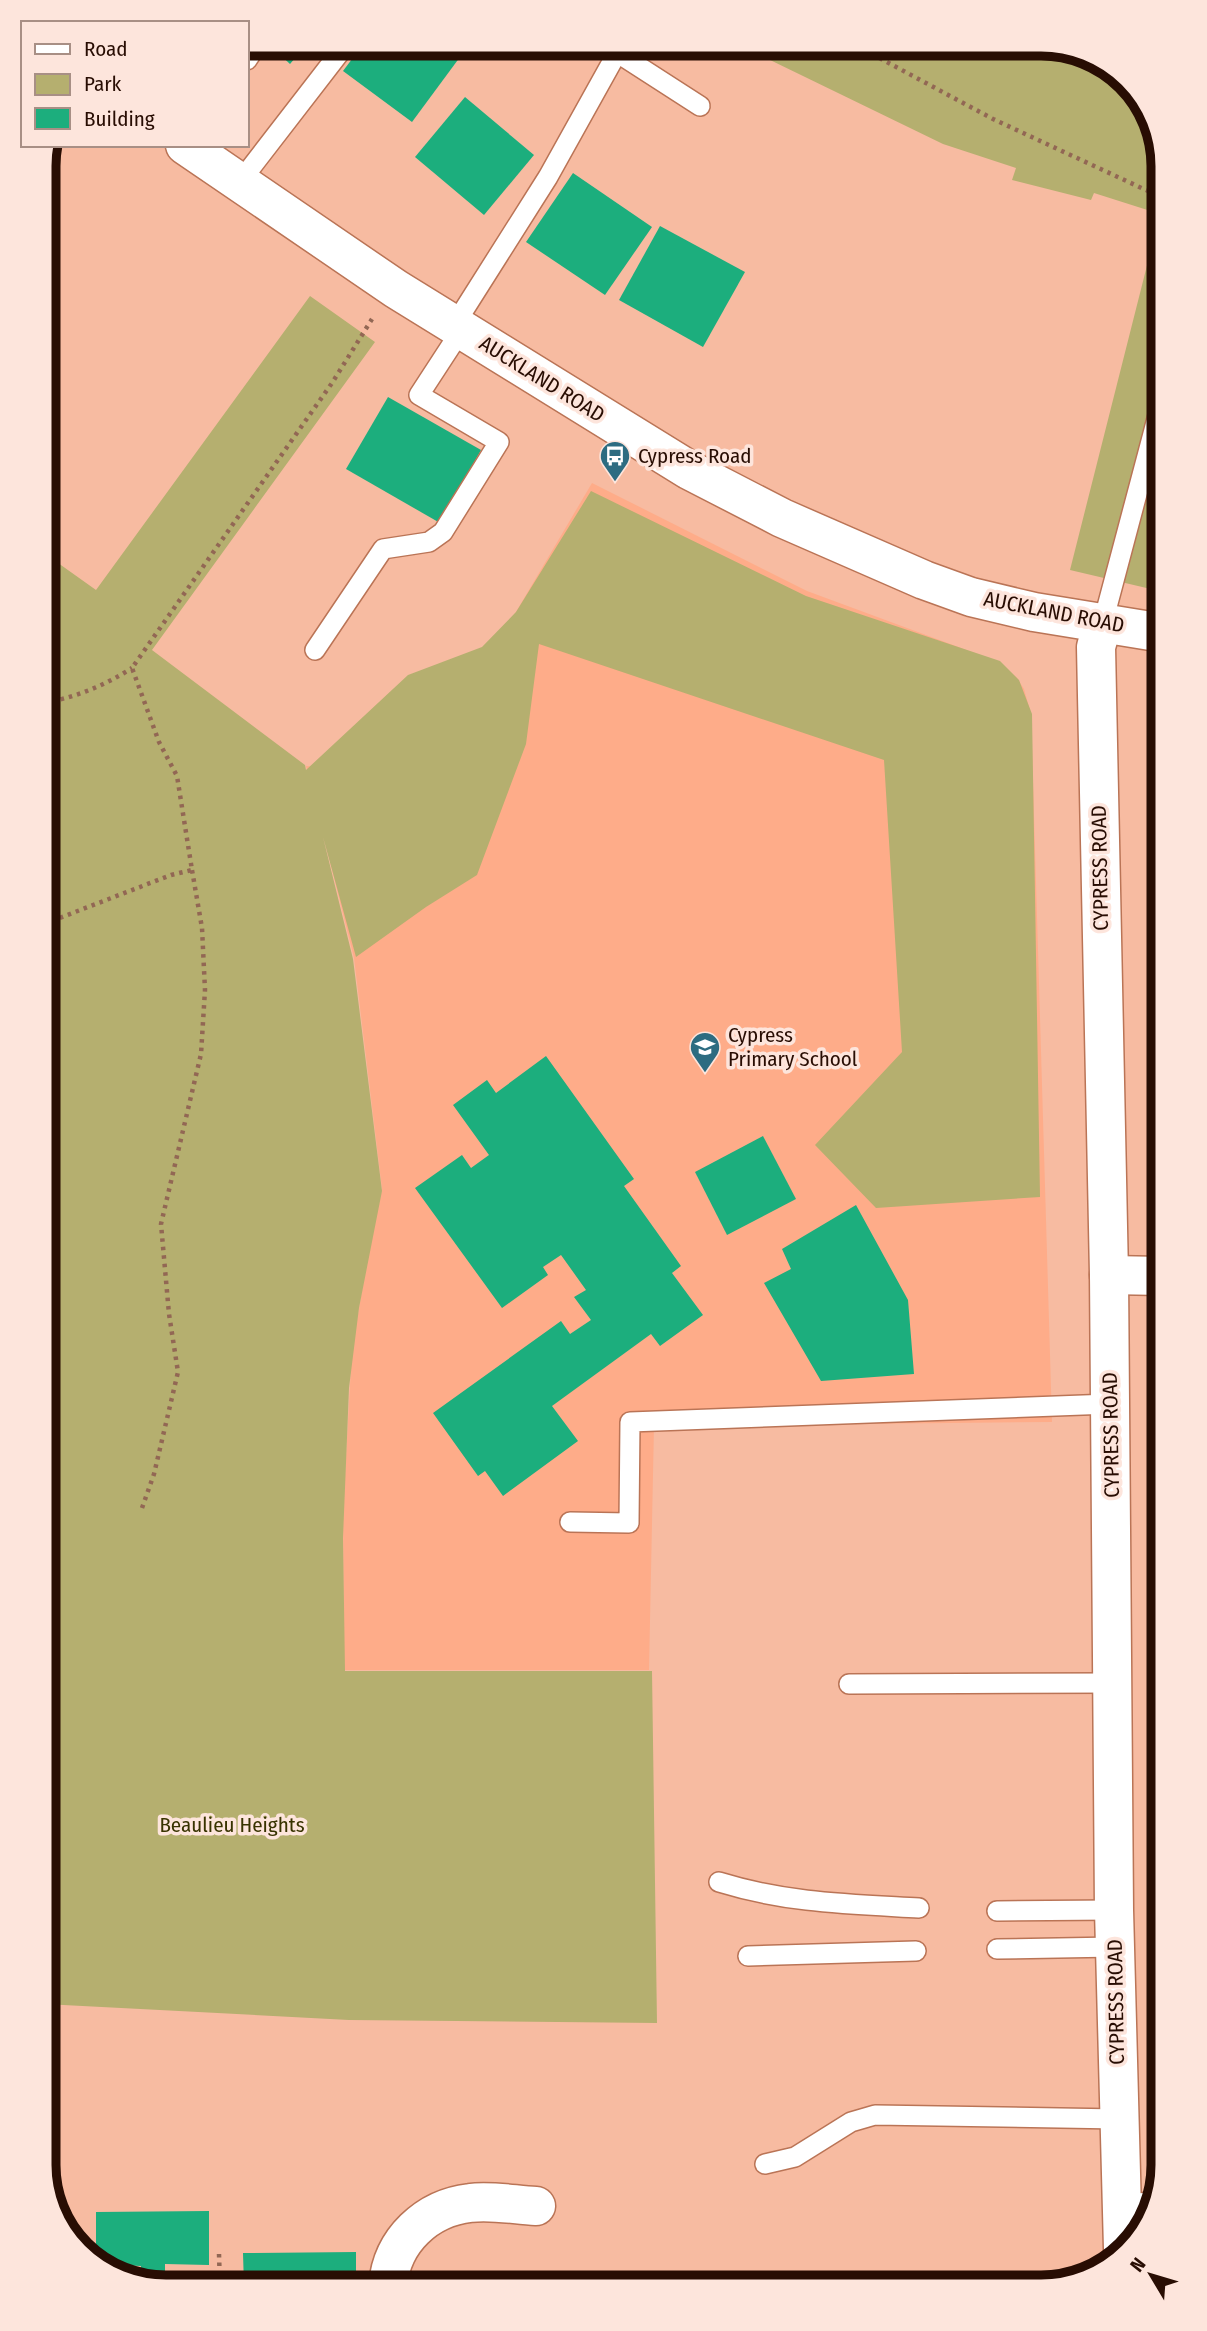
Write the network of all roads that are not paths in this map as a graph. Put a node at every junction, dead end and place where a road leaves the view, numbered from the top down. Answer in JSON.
{"nodes":[{"id":1,"x":337,"y":56,"type":"edge"},
{"id":2,"x":610,"y":56,"type":"edge"},
{"id":3,"x":622,"y":56,"type":"edge"},
{"id":4,"x":700,"y":106,"type":"dead end"},
{"id":5,"x":188,"y":147,"type":"edge"},
{"id":6,"x":239,"y":183,"type":"junction"},
{"id":7,"x":458,"y":327,"type":"junction"},
{"id":8,"x":1151,"y":441,"type":"edge"},
{"id":9,"x":1103,"y":622,"type":"junction"},
{"id":10,"x":1151,"y":631,"type":"edge"},
{"id":11,"x":315,"y":650,"type":"dead end"},
{"id":12,"x":1109,"y":1275,"type":"junction"},
{"id":13,"x":1151,"y":1276,"type":"edge"},
{"id":14,"x":1110,"y":1404,"type":"junction"},
{"id":15,"x":570,"y":1522,"type":"dead end"},
{"id":16,"x":1112,"y":1683,"type":"junction"},
{"id":17,"x":849,"y":1684,"type":"dead end"},
{"id":18,"x":719,"y":1882,"type":"dead end"},
{"id":19,"x":919,"y":1908,"type":"dead end"},
{"id":20,"x":997,"y":1912,"type":"dead end"},
{"id":21,"x":1115,"y":1929,"type":"junction"},
{"id":22,"x":997,"y":1949,"type":"dead end"},
{"id":23,"x":916,"y":1951,"type":"dead end"},
{"id":24,"x":748,"y":1956,"type":"dead end"},
{"id":25,"x":1119,"y":2119,"type":"junction"},
{"id":26,"x":765,"y":2164,"type":"dead end"},
{"id":27,"x":1137,"y":2203,"type":"edge"},
{"id":28,"x":536,"y":2206,"type":"dead end"},
{"id":29,"x":1129,"y":2231,"type":"edge"},
{"id":30,"x":391,"y":2275,"type":"edge"}],
"edges":[{"from":1,"to":6,"type":"lane"},
{"from":2,"to":7,"type":"lane"},
{"from":3,"to":4,"type":"lane"},
{"from":5,"to":6,"type":"street","name":"AUCKLAND ROAD"},
{"from":6,"to":7,"type":"street","name":"AUCKLAND ROAD"},
{"from":7,"to":9,"type":"street","name":"AUCKLAND ROAD"},
{"from":7,"to":11,"type":"lane"},
{"from":8,"to":9,"type":"lane"},
{"from":9,"to":10,"type":"street","name":"AUCKLAND ROAD"},
{"from":9,"to":12,"type":"street","name":"CYPRESS ROAD"},
{"from":12,"to":13,"type":"street"},
{"from":12,"to":14,"type":"street","name":"CYPRESS ROAD"},
{"from":14,"to":15,"type":"lane"},
{"from":14,"to":16,"type":"street","name":"CYPRESS ROAD"},
{"from":16,"to":17,"type":"lane"},
{"from":16,"to":21,"type":"street","name":"CYPRESS ROAD"},
{"from":18,"to":19,"type":"lane"},
{"from":20,"to":21,"type":"lane"},
{"from":21,"to":22,"type":"lane"},
{"from":21,"to":25,"type":"street","name":"CYPRESS ROAD"},
{"from":23,"to":24,"type":"lane"},
{"from":25,"to":26,"type":"lane"},
{"from":25,"to":27,"type":"street","name":"CYPRESS ROAD"},
{"from":27,"to":29,"type":"street","name":"CYPRESS ROAD"},
{"from":28,"to":30,"type":"street"}]}
